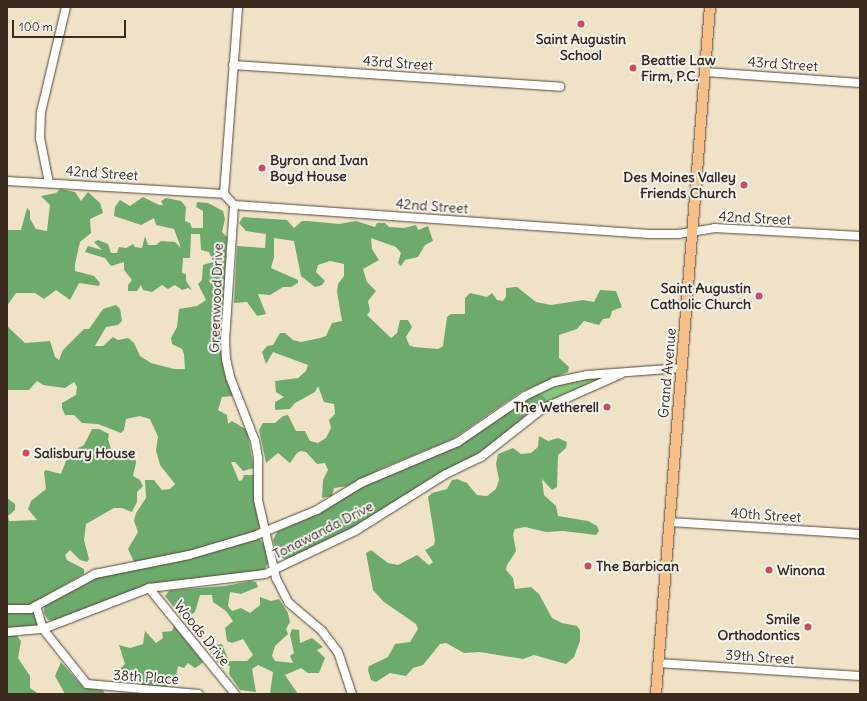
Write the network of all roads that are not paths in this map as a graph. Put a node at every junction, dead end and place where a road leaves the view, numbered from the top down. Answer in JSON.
{"nodes":[{"id":1,"x":66,"y":7,"type":"edge"},
{"id":2,"x":238,"y":7,"type":"edge"},
{"id":3,"x":710,"y":7,"type":"edge"},
{"id":4,"x":233,"y":65,"type":"junction"},
{"id":5,"x":705,"y":72,"type":"junction"},
{"id":6,"x":860,"y":83,"type":"edge"},
{"id":7,"x":560,"y":87,"type":"dead end"},
{"id":8,"x":7,"y":181,"type":"edge"},
{"id":9,"x":49,"y":183,"type":"junction"},
{"id":10,"x":224,"y":194,"type":"junction"},
{"id":11,"x":234,"y":206,"type":"junction"},
{"id":12,"x":694,"y":230,"type":"junction"},
{"id":13,"x":860,"y":236,"type":"edge"},
{"id":14,"x":682,"y":368,"type":"junction"},
{"id":15,"x":622,"y":374,"type":"junction"},
{"id":16,"x":670,"y":522,"type":"junction"},
{"id":17,"x":266,"y":531,"type":"junction"},
{"id":18,"x":860,"y":534,"type":"edge"},
{"id":19,"x":275,"y":570,"type":"junction"},
{"id":20,"x":148,"y":588,"type":"junction"},
{"id":21,"x":36,"y":606,"type":"junction"},
{"id":22,"x":7,"y":609,"type":"edge"},
{"id":23,"x":43,"y":629,"type":"junction"},
{"id":24,"x":7,"y":632,"type":"edge"},
{"id":25,"x":658,"y":662,"type":"junction"},
{"id":26,"x":860,"y":676,"type":"edge"},
{"id":27,"x":199,"y":694,"type":"edge"},
{"id":28,"x":235,"y":694,"type":"edge"},
{"id":29,"x":352,"y":694,"type":"edge"},
{"id":30,"x":656,"y":694,"type":"edge"}],
"edges":[{"from":1,"to":9,"type":"street"},
{"from":2,"to":4,"type":"street"},
{"from":3,"to":5,"type":"main road","name":"Grand Avenue"},
{"from":4,"to":7,"type":"street","name":"43rd Street"},
{"from":4,"to":10,"type":"street"},
{"from":5,"to":6,"type":"street","name":"43rd Street"},
{"from":5,"to":12,"type":"main road","name":"Grand Avenue"},
{"from":8,"to":9,"type":"street","name":"42nd Street"},
{"from":9,"to":10,"type":"street","name":"42nd Street"},
{"from":10,"to":11,"type":"street"},
{"from":11,"to":12,"type":"street","name":"42nd Street"},
{"from":11,"to":17,"type":"street","name":"Greenwood Drive"},
{"from":12,"to":13,"type":"street","name":"42nd Street"},
{"from":12,"to":14,"type":"main road","name":"Grand Avenue"},
{"from":14,"to":15,"type":"street","name":"Tonawanda Drive"},
{"from":14,"to":16,"type":"main road","name":"Grand Avenue"},
{"from":15,"to":17,"type":"street","name":"Tonawanda Drive"},
{"from":15,"to":19,"type":"street","name":"Tonawanda Drive"},
{"from":16,"to":18,"type":"street","name":"40th Street"},
{"from":16,"to":25,"type":"main road","name":"Grand Avenue"},
{"from":17,"to":19,"type":"street","name":"Greenwood Drive"},
{"from":17,"to":21,"type":"street","name":"Tonawanda Drive"},
{"from":19,"to":20,"type":"street","name":"Tonawanda Drive"},
{"from":19,"to":29,"type":"street","name":"Greenwood Drive"},
{"from":20,"to":23,"type":"street","name":"Tonawanda Drive"},
{"from":20,"to":28,"type":"street","name":"Woods Drive"},
{"from":21,"to":22,"type":"street","name":"Tonawanda Drive"},
{"from":21,"to":23,"type":"street"},
{"from":23,"to":24,"type":"street","name":"Tonawanda Drive"},
{"from":23,"to":27,"type":"street","name":"38th Place"},
{"from":25,"to":26,"type":"street","name":"39th Street"},
{"from":25,"to":30,"type":"main road","name":"Grand Avenue"}]}
